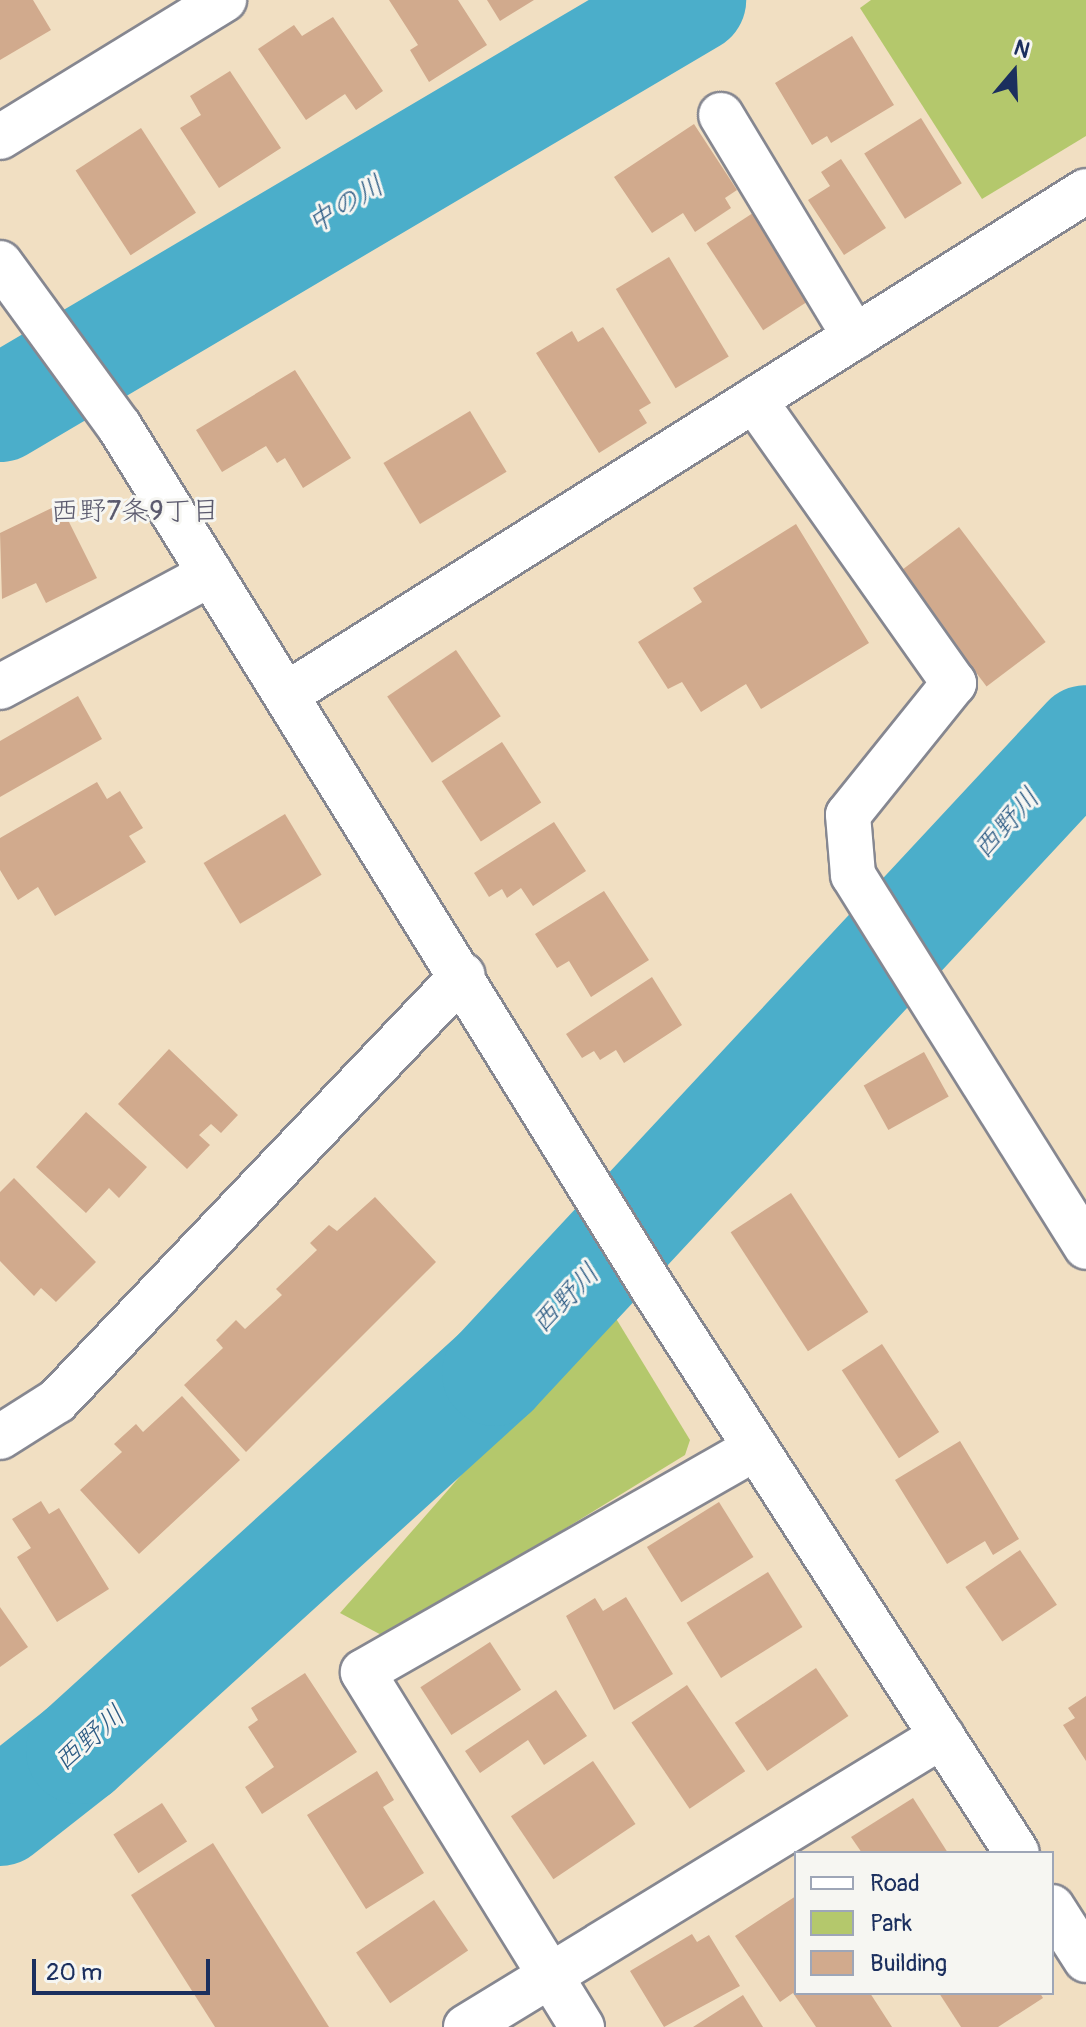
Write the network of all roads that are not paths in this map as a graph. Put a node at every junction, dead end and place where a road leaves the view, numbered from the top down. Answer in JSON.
{"nodes":[{"id":1,"x":224,"y":0,"type":"edge"},
{"id":2,"x":721,"y":115,"type":"dead end"},
{"id":3,"x":0,"y":137,"type":"edge"},
{"id":4,"x":1086,"y":191,"type":"edge"},
{"id":5,"x":0,"y":263,"type":"edge"},
{"id":6,"x":855,"y":337,"type":"junction"},
{"id":7,"x":754,"y":400,"type":"junction"},
{"id":8,"x":211,"y":574,"type":"junction"},
{"id":9,"x":0,"y":687,"type":"edge"},
{"id":10,"x":287,"y":694,"type":"junction"},
{"id":11,"x":463,"y":975,"type":"junction"},
{"id":12,"x":1086,"y":1247,"type":"edge"},
{"id":13,"x":0,"y":1437,"type":"edge"},
{"id":14,"x":756,"y":1448,"type":"junction"},
{"id":15,"x":942,"y":1736,"type":"junction"},
{"id":16,"x":1016,"y":1851,"type":"edge"},
{"id":17,"x":1054,"y":1910,"type":"edge"},
{"id":18,"x":1086,"y":1960,"type":"edge"},
{"id":19,"x":550,"y":1976,"type":"junction"},
{"id":20,"x":466,"y":2027,"type":"edge"},
{"id":21,"x":582,"y":2027,"type":"edge"}],
"edges":[{"from":1,"to":3,"type":"street"},
{"from":2,"to":6,"type":"street"},
{"from":4,"to":6,"type":"street"},
{"from":5,"to":8,"type":"street"},
{"from":6,"to":7,"type":"street"},
{"from":7,"to":10,"type":"street"},
{"from":7,"to":12,"type":"street"},
{"from":8,"to":9,"type":"street"},
{"from":8,"to":10,"type":"street"},
{"from":10,"to":11,"type":"street"},
{"from":11,"to":13,"type":"street"},
{"from":11,"to":14,"type":"street"},
{"from":14,"to":15,"type":"street"},
{"from":14,"to":19,"type":"street"},
{"from":15,"to":16,"type":"street"},
{"from":15,"to":19,"type":"street"},
{"from":17,"to":18,"type":"street"},
{"from":19,"to":20,"type":"street"},
{"from":19,"to":21,"type":"street"}]}
